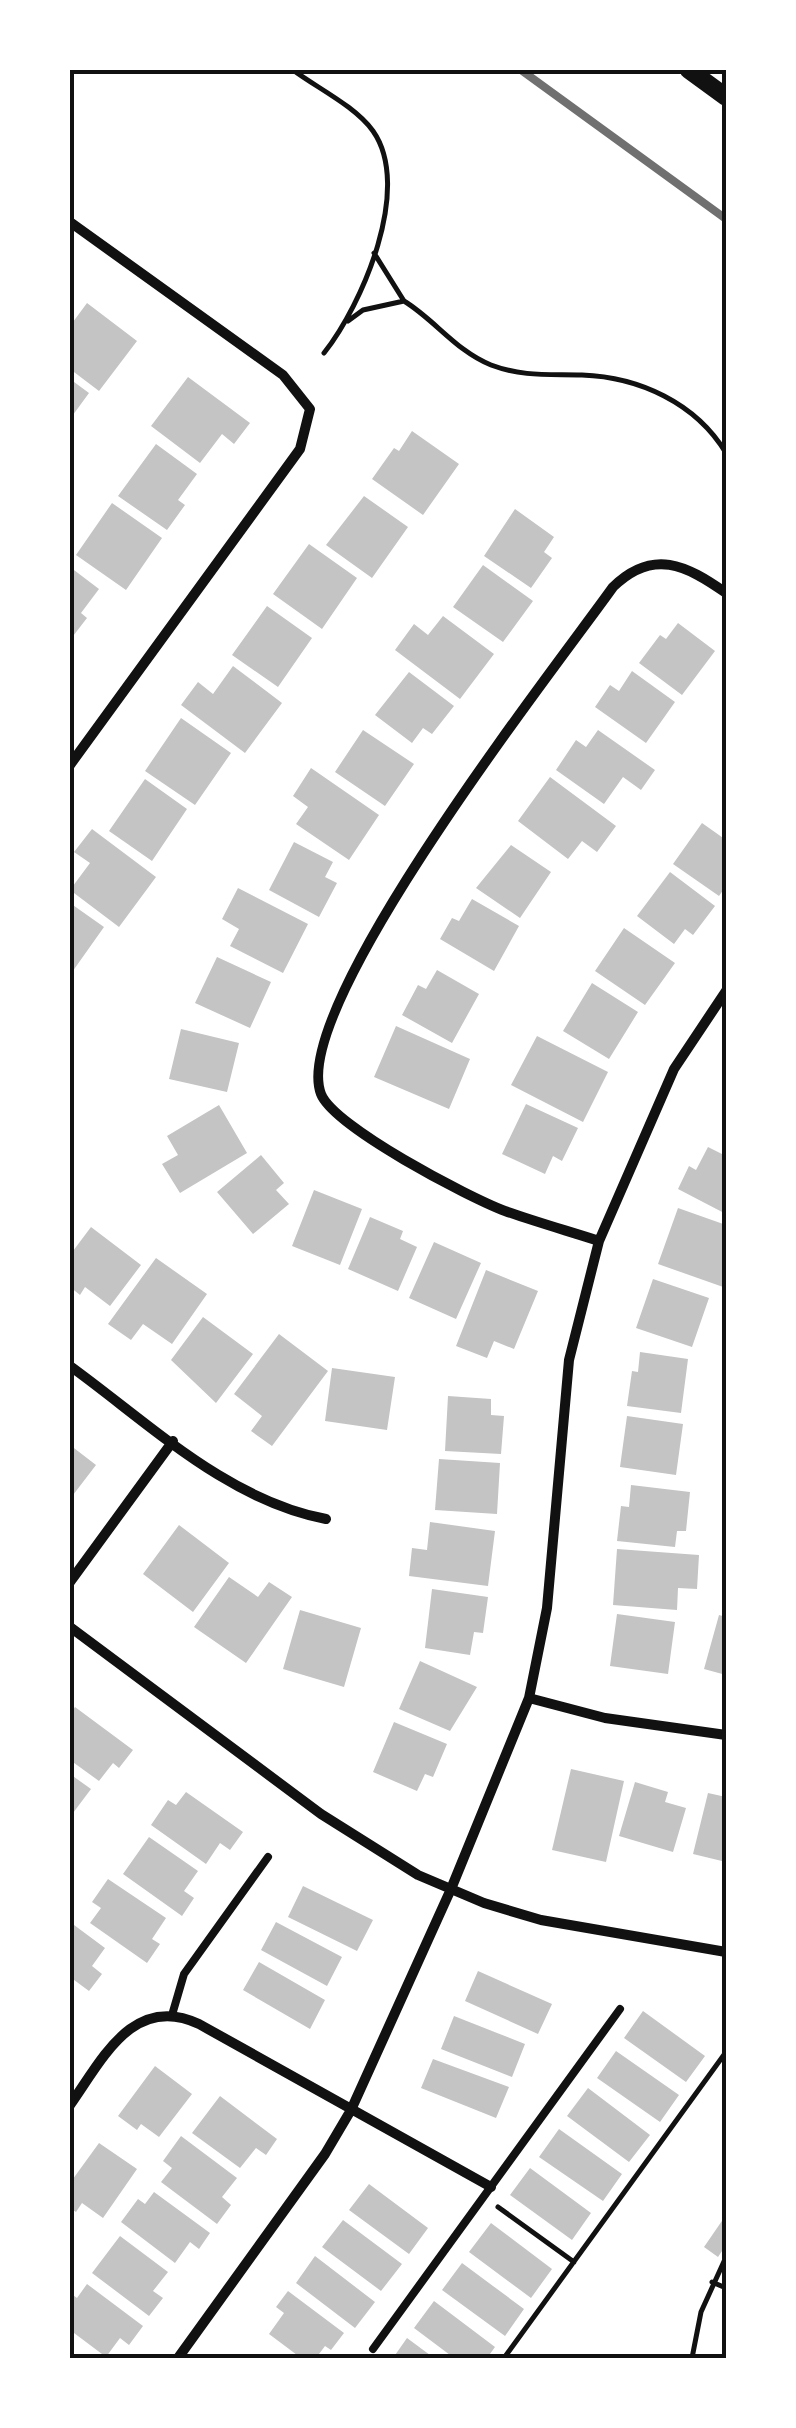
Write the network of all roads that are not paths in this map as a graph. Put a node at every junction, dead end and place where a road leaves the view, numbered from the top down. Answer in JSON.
{"nodes":[{"id":1,"x":689,"y":70,"type":"edge"},
{"id":2,"x":726,"y":97,"type":"edge"},
{"id":3,"x":70,"y":222,"type":"edge"},
{"id":4,"x":726,"y":593,"type":"edge"},
{"id":5,"x":70,"y":764,"type":"edge"},
{"id":6,"x":726,"y":990,"type":"edge"},
{"id":7,"x":599,"y":1241,"type":"junction"},
{"id":8,"x":70,"y":1366,"type":"edge"},
{"id":9,"x":173,"y":1440,"type":"junction"},
{"id":10,"x":326,"y":1518,"type":"dead end"},
{"id":11,"x":70,"y":1582,"type":"edge"},
{"id":12,"x":70,"y":1627,"type":"edge"},
{"id":13,"x":529,"y":1698,"type":"junction"},
{"id":14,"x":726,"y":1735,"type":"edge"},
{"id":15,"x":268,"y":1856,"type":"dead end"},
{"id":16,"x":451,"y":1890,"type":"junction"},
{"id":17,"x":726,"y":1952,"type":"edge"},
{"id":18,"x":620,"y":2009,"type":"dead end"},
{"id":19,"x":172,"y":2015,"type":"junction"},
{"id":20,"x":70,"y":2105,"type":"edge"},
{"id":21,"x":352,"y":2110,"type":"junction"},
{"id":22,"x":487,"y":2192,"type":"junction"},
{"id":23,"x":372,"y":2350,"type":"dead end"},
{"id":24,"x":178,"y":2358,"type":"edge"}],
"edges":[{"from":1,"to":2,"type":"street"},
{"from":3,"to":5,"type":"street"},
{"from":4,"to":7,"type":"street"},
{"from":6,"to":7,"type":"street"},
{"from":7,"to":13,"type":"street"},
{"from":8,"to":9,"type":"street"},
{"from":9,"to":10,"type":"street"},
{"from":9,"to":11,"type":"street"},
{"from":12,"to":16,"type":"street"},
{"from":13,"to":14,"type":"street"},
{"from":13,"to":16,"type":"street"},
{"from":15,"to":19,"type":"lane"},
{"from":16,"to":17,"type":"street"},
{"from":16,"to":21,"type":"street"},
{"from":18,"to":22,"type":"lane"},
{"from":19,"to":20,"type":"street"},
{"from":19,"to":21,"type":"street"},
{"from":21,"to":22,"type":"street"},
{"from":21,"to":24,"type":"street"},
{"from":22,"to":23,"type":"lane"}]}
